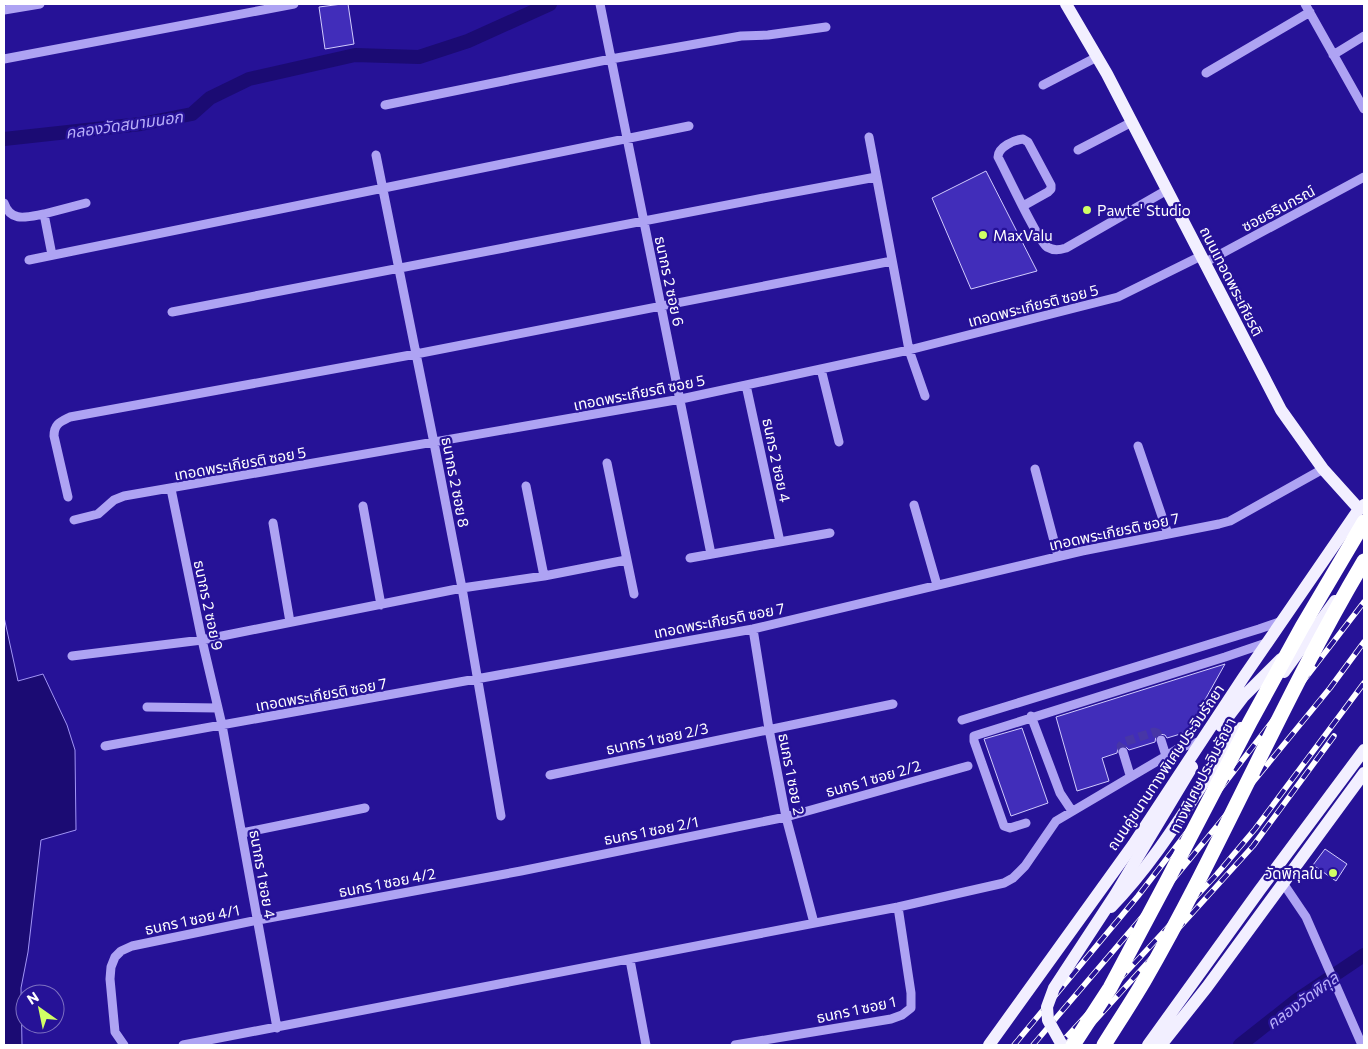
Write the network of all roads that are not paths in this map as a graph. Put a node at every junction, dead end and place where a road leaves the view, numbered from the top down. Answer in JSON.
{"nodes":[{"id":1,"x":40,"y":4,"type":"edge"},
{"id":2,"x":294,"y":4,"type":"edge"},
{"id":3,"x":600,"y":4,"type":"edge"},
{"id":4,"x":1066,"y":4,"type":"edge"},
{"id":5,"x":1304,"y":4,"type":"edge"},
{"id":6,"x":20,"y":5,"type":"edge"},
{"id":7,"x":4,"y":10,"type":"edge"},
{"id":8,"x":1310,"y":12,"type":"junction"},
{"id":9,"x":826,"y":27,"type":"dead end"},
{"id":10,"x":1364,"y":36,"type":"edge"},
{"id":11,"x":1333,"y":55,"type":"junction"},
{"id":12,"x":1097,"y":57,"type":"junction"},
{"id":13,"x":4,"y":59,"type":"edge"},
{"id":14,"x":611,"y":59,"type":"junction"},
{"id":15,"x":1206,"y":73,"type":"dead end"},
{"id":16,"x":1043,"y":85,"type":"dead end"},
{"id":17,"x":385,"y":105,"type":"dead end"},
{"id":18,"x":1364,"y":109,"type":"edge"},
{"id":19,"x":1132,"y":122,"type":"junction"},
{"id":20,"x":689,"y":126,"type":"dead end"},
{"id":21,"x":869,"y":137,"type":"dead end"},
{"id":22,"x":628,"y":140,"type":"junction"},
{"id":23,"x":1078,"y":150,"type":"dead end"},
{"id":24,"x":376,"y":155,"type":"dead end"},
{"id":25,"x":876,"y":176,"type":"junction"},
{"id":26,"x":1364,"y":177,"type":"edge"},
{"id":27,"x":382,"y":188,"type":"junction"},
{"id":28,"x":1167,"y":190,"type":"junction"},
{"id":29,"x":4,"y":203,"type":"edge"},
{"id":30,"x":86,"y":203,"type":"dead end"},
{"id":31,"x":1023,"y":206,"type":"junction"},
{"id":32,"x":44,"y":214,"type":"junction"},
{"id":33,"x":644,"y":220,"type":"junction"},
{"id":34,"x":52,"y":255,"type":"junction"},
{"id":35,"x":1203,"y":259,"type":"junction"},
{"id":36,"x":29,"y":260,"type":"dead end"},
{"id":37,"x":892,"y":261,"type":"junction"},
{"id":38,"x":399,"y":270,"type":"junction"},
{"id":39,"x":661,"y":306,"type":"junction"},
{"id":40,"x":172,"y":312,"type":"dead end"},
{"id":41,"x":909,"y":350,"type":"junction"},
{"id":42,"x":416,"y":354,"type":"junction"},
{"id":43,"x":821,"y":369,"type":"junction"},
{"id":44,"x":746,"y":385,"type":"junction"},
{"id":45,"x":925,"y":396,"type":"dead end"},
{"id":46,"x":681,"y":399,"type":"junction"},
{"id":47,"x":840,"y":442,"type":"dead end"},
{"id":48,"x":434,"y":443,"type":"junction"},
{"id":49,"x":1138,"y":446,"type":"dead end"},
{"id":50,"x":607,"y":463,"type":"dead end"},
{"id":51,"x":1035,"y":469,"type":"dead end"},
{"id":52,"x":1323,"y":469,"type":"junction"},
{"id":53,"x":526,"y":486,"type":"dead end"},
{"id":54,"x":171,"y":489,"type":"junction"},
{"id":55,"x":68,"y":497,"type":"dead end"},
{"id":56,"x":914,"y":505,"type":"dead end"},
{"id":57,"x":363,"y":506,"type":"dead end"},
{"id":58,"x":1362,"y":512,"type":"edge"},
{"id":59,"x":74,"y":520,"type":"dead end"},
{"id":60,"x":273,"y":523,"type":"dead end"},
{"id":61,"x":830,"y":533,"type":"dead end"},
{"id":62,"x":1168,"y":534,"type":"junction"},
{"id":63,"x":780,"y":542,"type":"junction"},
{"id":64,"x":711,"y":554,"type":"junction"},
{"id":65,"x":1364,"y":555,"type":"edge"},
{"id":66,"x":1058,"y":556,"type":"junction"},
{"id":67,"x":690,"y":558,"type":"dead end"},
{"id":68,"x":626,"y":560,"type":"junction"},
{"id":69,"x":1364,"y":561,"type":"edge"},
{"id":70,"x":544,"y":576,"type":"junction"},
{"id":71,"x":937,"y":585,"type":"junction"},
{"id":72,"x":462,"y":588,"type":"junction"},
{"id":73,"x":634,"y":594,"type":"dead end"},
{"id":74,"x":381,"y":604,"type":"junction"},
{"id":75,"x":1284,"y":620,"type":"junction"},
{"id":76,"x":290,"y":622,"type":"junction"},
{"id":77,"x":754,"y":629,"type":"junction"},
{"id":78,"x":1312,"y":633,"type":"junction"},
{"id":79,"x":202,"y":640,"type":"junction"},
{"id":80,"x":1269,"y":642,"type":"junction"},
{"id":81,"x":72,"y":656,"type":"dead end"},
{"id":82,"x":1243,"y":678,"type":"junction"},
{"id":83,"x":478,"y":680,"type":"junction"},
{"id":84,"x":893,"y":704,"type":"dead end"},
{"id":85,"x":148,"y":707,"type":"dead end"},
{"id":86,"x":218,"y":708,"type":"junction"},
{"id":87,"x":1031,"y":716,"type":"junction"},
{"id":88,"x":962,"y":720,"type":"dead end"},
{"id":89,"x":222,"y":725,"type":"junction"},
{"id":90,"x":769,"y":729,"type":"junction"},
{"id":91,"x":1161,"y":740,"type":"dead end"},
{"id":92,"x":1201,"y":741,"type":"junction"},
{"id":93,"x":105,"y":746,"type":"dead end"},
{"id":94,"x":1364,"y":750,"type":"edge"},
{"id":95,"x":1123,"y":752,"type":"dead end"},
{"id":96,"x":1166,"y":756,"type":"junction"},
{"id":97,"x":968,"y":766,"type":"dead end"},
{"id":98,"x":1192,"y":767,"type":"junction"},
{"id":99,"x":1364,"y":774,"type":"edge"},
{"id":100,"x":550,"y":775,"type":"dead end"},
{"id":101,"x":1130,"y":776,"type":"junction"},
{"id":102,"x":365,"y":808,"type":"dead end"},
{"id":103,"x":1072,"y":811,"type":"junction"},
{"id":104,"x":501,"y":816,"type":"dead end"},
{"id":105,"x":786,"y":817,"type":"junction"},
{"id":106,"x":1026,"y":822,"type":"dead end"},
{"id":107,"x":242,"y":832,"type":"junction"},
{"id":108,"x":521,"y":871,"type":"joint"},
{"id":109,"x":1284,"y":883,"type":"junction"},
{"id":110,"x":898,"y":907,"type":"junction"},
{"id":111,"x":258,"y":920,"type":"junction"},
{"id":112,"x":814,"y":923,"type":"junction"},
{"id":113,"x":630,"y":960,"type":"junction"},
{"id":114,"x":1044,"y":971,"type":"junction"},
{"id":115,"x":278,"y":1028,"type":"junction"},
{"id":116,"x":124,"y":1045,"type":"edge"},
{"id":117,"x":184,"y":1045,"type":"edge"},
{"id":118,"x":646,"y":1045,"type":"edge"},
{"id":119,"x":735,"y":1045,"type":"edge"},
{"id":120,"x":989,"y":1045,"type":"edge"},
{"id":121,"x":1062,"y":1045,"type":"edge"},
{"id":122,"x":1073,"y":1045,"type":"edge"},
{"id":123,"x":1104,"y":1045,"type":"edge"},
{"id":124,"x":1148,"y":1045,"type":"edge"},
{"id":125,"x":1162,"y":1045,"type":"edge"},
{"id":126,"x":1362,"y":1045,"type":"edge"}],
"edges":[{"from":1,"to":6,"type":"street"},
{"from":2,"to":13,"type":"street"},
{"from":3,"to":14,"type":"street","name":"ธนากร 2 ซอย 6"},
{"from":4,"to":12,"type":"main road","name":"ถนนเทอดพระเกียรติ"},
{"from":5,"to":8,"type":"street"},
{"from":6,"to":7,"type":"street"},
{"from":8,"to":11,"type":"street"},
{"from":8,"to":15,"type":"street"},
{"from":9,"to":14,"type":"street"},
{"from":10,"to":11,"type":"street"},
{"from":11,"to":18,"type":"street"},
{"from":12,"to":16,"type":"street"},
{"from":12,"to":19,"type":"main road","name":"ถนนเทอดพระเกียรติ"},
{"from":14,"to":17,"type":"street"},
{"from":14,"to":22,"type":"street","name":"ธนากร 2 ซอย 6"},
{"from":19,"to":23,"type":"street"},
{"from":19,"to":28,"type":"main road","name":"ถนนเทอดพระเกียรติ"},
{"from":20,"to":22,"type":"street"},
{"from":21,"to":25,"type":"street"},
{"from":22,"to":27,"type":"street"},
{"from":22,"to":33,"type":"street","name":"ธนากร 2 ซอย 6"},
{"from":24,"to":27,"type":"street","name":"ธนากร 2 ซอย 8"},
{"from":25,"to":33,"type":"street"},
{"from":25,"to":37,"type":"street"},
{"from":26,"to":35,"type":"street","name":"ซอยธรินกรณ์"},
{"from":27,"to":34,"type":"street"},
{"from":27,"to":38,"type":"street","name":"ธนากร 2 ซอย 8"},
{"from":28,"to":31,"type":"street"},
{"from":28,"to":35,"type":"main road","name":"ถนนเทอดพระเกียรติ"},
{"from":29,"to":32,"type":"street"},
{"from":30,"to":32,"type":"street"},
{"from":31,"to":31,"type":"street"},
{"from":32,"to":34,"type":"street"},
{"from":33,"to":38,"type":"street"},
{"from":33,"to":39,"type":"street","name":"ธนากร 2 ซอย 6"},
{"from":34,"to":36,"type":"street"},
{"from":35,"to":41,"type":"street","name":"เทอดพระเกียรติ ซอย 5"},
{"from":35,"to":52,"type":"main road","name":"ถนนเทอดพระเกียรติ"},
{"from":37,"to":39,"type":"street"},
{"from":37,"to":41,"type":"street"},
{"from":38,"to":40,"type":"street"},
{"from":38,"to":42,"type":"street","name":"ธนากร 2 ซอย 8"},
{"from":39,"to":42,"type":"street"},
{"from":39,"to":46,"type":"street","name":"ธนากร 2 ซอย 6"},
{"from":41,"to":43,"type":"street","name":"เทอดพระเกียรติ ซอย 5"},
{"from":41,"to":45,"type":"street"},
{"from":42,"to":48,"type":"street","name":"ธนากร 2 ซอย 8"},
{"from":42,"to":55,"type":"street"},
{"from":43,"to":44,"type":"street","name":"เทอดพระเกียรติ ซอย 5"},
{"from":43,"to":47,"type":"street"},
{"from":44,"to":46,"type":"street","name":"เทอดพระเกียรติ ซอย 5"},
{"from":44,"to":63,"type":"street","name":"ธนกร 2 ซอย 4"},
{"from":46,"to":48,"type":"street","name":"เทอดพระเกียรติ ซอย 5"},
{"from":46,"to":64,"type":"street","name":"ธนากร 2 ซอย 6"},
{"from":48,"to":54,"type":"street","name":"เทอดพระเกียรติ ซอย 5"},
{"from":48,"to":72,"type":"street","name":"ธนากร 2 ซอย 8"},
{"from":49,"to":62,"type":"street"},
{"from":50,"to":68,"type":"street"},
{"from":51,"to":66,"type":"street"},
{"from":52,"to":58,"type":"main road","name":"ถนนเทอดพระเกียรติ"},
{"from":52,"to":62,"type":"street","name":"เทอดพระเกียรติ ซอย 7"},
{"from":53,"to":70,"type":"street"},
{"from":54,"to":59,"type":"street","name":"เทอดพระเกียรติ ซอย 5"},
{"from":54,"to":79,"type":"street","name":"ธนากร 2 ซอย 9"},
{"from":56,"to":71,"type":"street"},
{"from":57,"to":74,"type":"street"},
{"from":58,"to":75,"type":"main road","name":"ถนนคู่ขนานทางพิเศษประจิมรัถยา"},
{"from":58,"to":122,"type":"highway","name":"ทางพิเศษประจิมรัถยา","bridge":true},
{"from":60,"to":76,"type":"street"},
{"from":61,"to":63,"type":"street"},
{"from":62,"to":66,"type":"street","name":"เทอดพระเกียรติ ซอย 7"},
{"from":63,"to":64,"type":"street"},
{"from":64,"to":67,"type":"street"},
{"from":65,"to":78,"type":"main road"},
{"from":66,"to":71,"type":"street","name":"เทอดพระเกียรติ ซอย 7"},
{"from":68,"to":70,"type":"street"},
{"from":68,"to":73,"type":"street"},
{"from":69,"to":123,"type":"highway","bridge":true},
{"from":70,"to":72,"type":"street"},
{"from":71,"to":77,"type":"street","name":"เทอดพระเกียรติ ซอย 7"},
{"from":72,"to":74,"type":"street"},
{"from":72,"to":83,"type":"street","name":"ธนากร 2 ซอย 8"},
{"from":74,"to":76,"type":"street"},
{"from":75,"to":80,"type":"main road","name":"ถนนคู่ขนานทางพิเศษประจิมรัถยา"},
{"from":75,"to":88,"type":"street"},
{"from":76,"to":79,"type":"street"},
{"from":77,"to":83,"type":"street","name":"เทอดพระเกียรติ ซอย 7"},
{"from":77,"to":90,"type":"street","name":"ธนกร 1 ซอย 2"},
{"from":78,"to":98,"type":"main road"},
{"from":78,"to":114,"type":"main road"},
{"from":79,"to":81,"type":"street"},
{"from":79,"to":86,"type":"street","name":"ธนากร 2 ซอย 9"},
{"from":80,"to":82,"type":"main road","name":"ถนนคู่ขนานทางพิเศษประจิมรัถยา"},
{"from":80,"to":87,"type":"street"},
{"from":82,"to":92,"type":"main road","name":"ถนนคู่ขนานทางพิเศษประจิมรัถยา"},
{"from":82,"to":98,"type":"main road"},
{"from":83,"to":89,"type":"street","name":"เทอดพระเกียรติ ซอย 7"},
{"from":83,"to":104,"type":"street","name":"ธนากร 2 ซอย 8"},
{"from":84,"to":90,"type":"street","name":"ธนากร 1 ซอย 2/3"},
{"from":85,"to":86,"type":"street"},
{"from":86,"to":89,"type":"street","name":"ธนากร 2 ซอย 9"},
{"from":87,"to":103,"type":"street"},
{"from":87,"to":106,"type":"street"},
{"from":89,"to":93,"type":"street","name":"เทอดพระเกียรติ ซอย 7"},
{"from":89,"to":107,"type":"street","name":"ธนากร 1 ซอย 4"},
{"from":90,"to":100,"type":"street","name":"ธนากร 1 ซอย 2/3"},
{"from":90,"to":105,"type":"street","name":"ธนกร 1 ซอย 2"},
{"from":91,"to":96,"type":"street"},
{"from":92,"to":96,"type":"street"},
{"from":92,"to":114,"type":"main road","name":"ถนนคู่ขนานทางพิเศษประจิมรัถยา"},
{"from":94,"to":124,"type":"main road"},
{"from":95,"to":101,"type":"street"},
{"from":96,"to":101,"type":"street"},
{"from":97,"to":105,"type":"street","name":"ธนกร 1 ซอย 2/2"},
{"from":98,"to":121,"type":"main road","bridge":true},
{"from":99,"to":109,"type":"main road"},
{"from":101,"to":103,"type":"street"},
{"from":102,"to":107,"type":"street"},
{"from":103,"to":110,"type":"street"},
{"from":105,"to":108,"type":"street","name":"ธนกร 1 ซอย 2/1"},
{"from":105,"to":112,"type":"street","name":"ธนกร 1 ซอย 2"},
{"from":107,"to":111,"type":"street","name":"ธนากร 1 ซอย 4"},
{"from":108,"to":111,"type":"street","name":"ธนกร 1 ซอย 4/2"},
{"from":109,"to":125,"type":"main road"},
{"from":109,"to":126,"type":"street"},
{"from":110,"to":112,"type":"street"},
{"from":110,"to":119,"type":"street","name":"ธนกร 1 ซอย 1"},
{"from":111,"to":115,"type":"street","name":"ธนากร 1 ซอย 4"},
{"from":111,"to":116,"type":"street","name":"ธนกร 1 ซอย 4/1"},
{"from":112,"to":113,"type":"street"},
{"from":113,"to":115,"type":"street"},
{"from":113,"to":118,"type":"street"},
{"from":114,"to":120,"type":"main road","name":"ถนนคู่ขนานทางพิเศษประจิมรัถยา"},
{"from":115,"to":117,"type":"street"}]}
